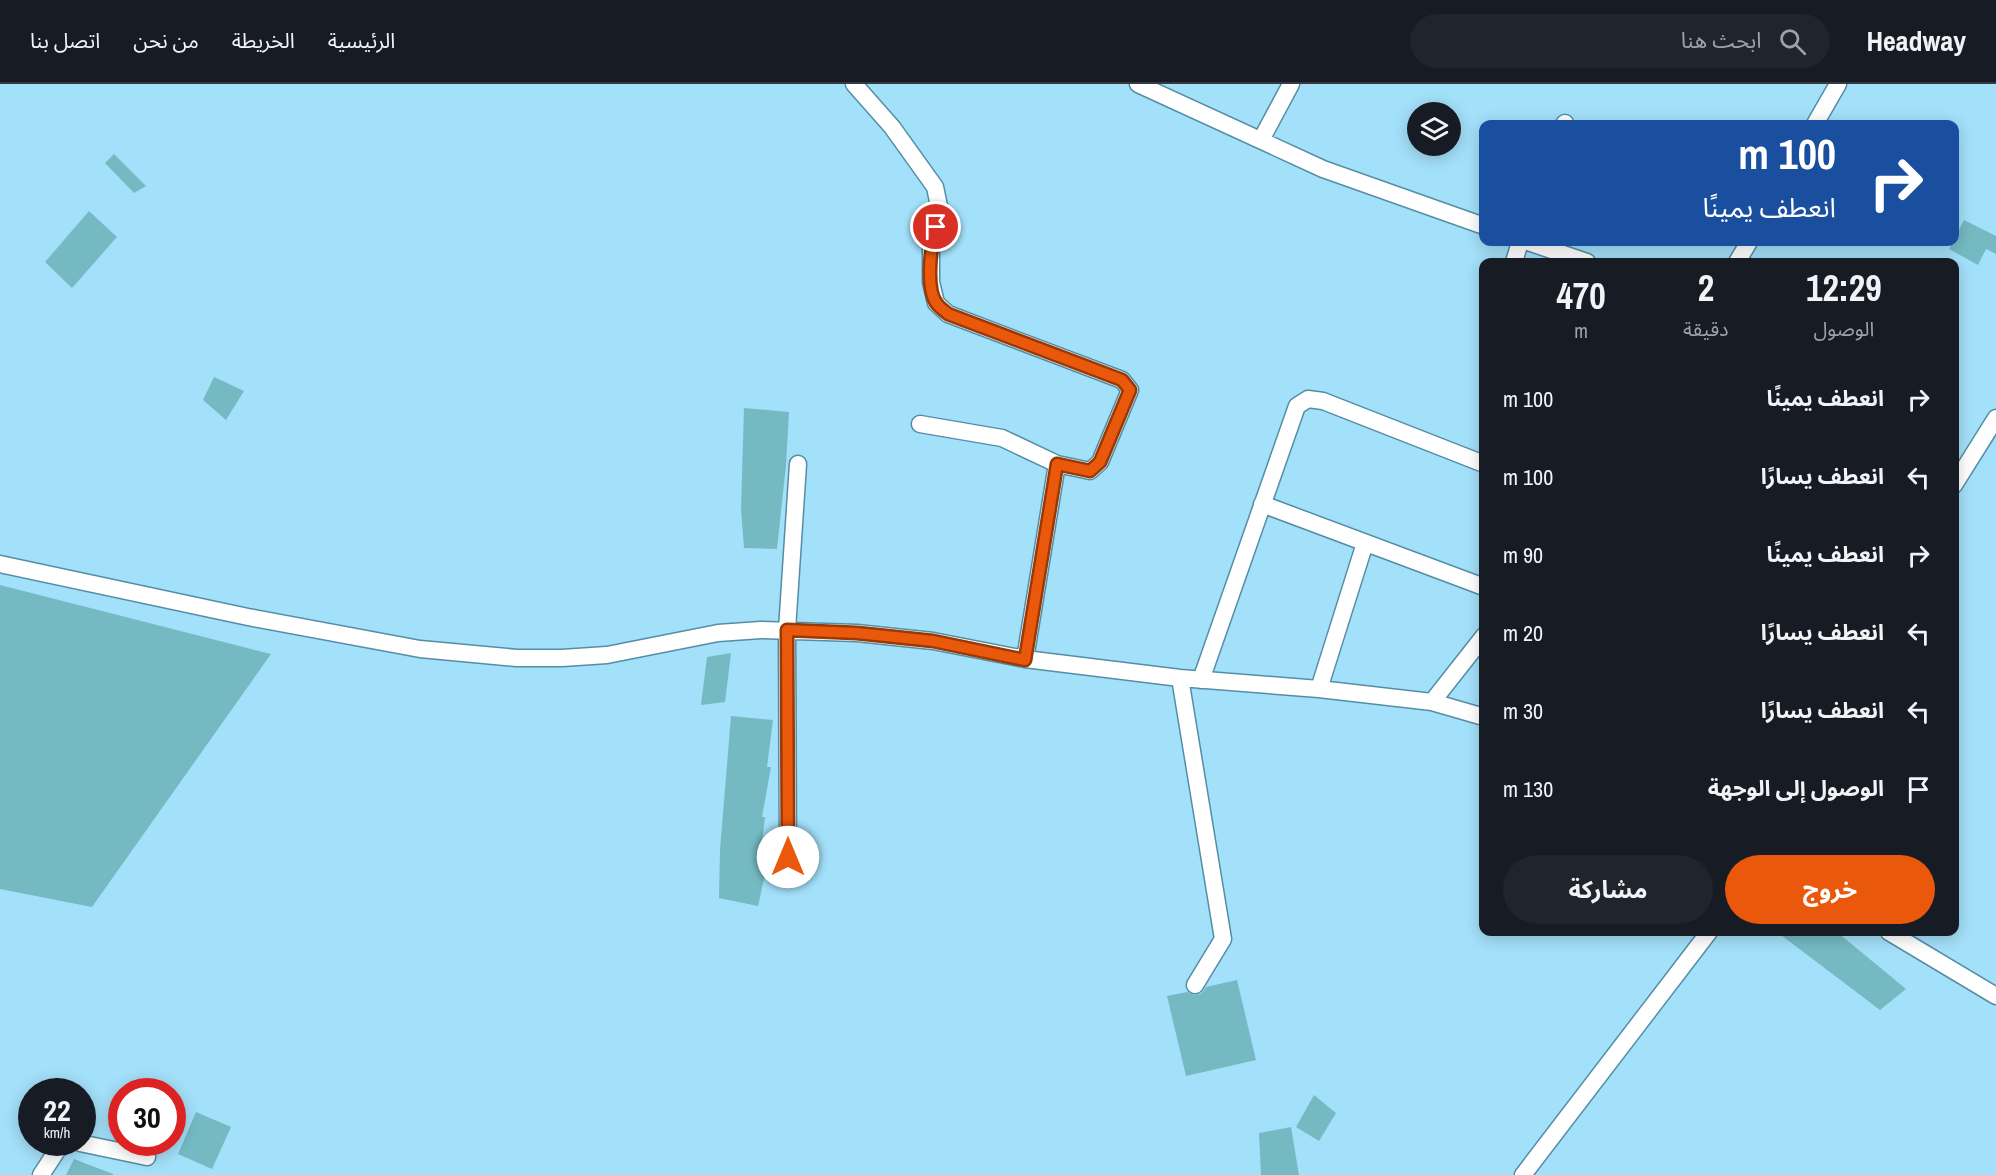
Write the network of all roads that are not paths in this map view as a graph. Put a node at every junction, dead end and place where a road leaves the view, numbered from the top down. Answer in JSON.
{"nodes":[{"id":1,"x":854,"y":84,"type":"edge"},
{"id":2,"x":1138,"y":84,"type":"edge"},
{"id":3,"x":1291,"y":84,"type":"edge"},
{"id":4,"x":1838,"y":84,"type":"edge"},
{"id":5,"x":1817,"y":120,"type":"edge"},
{"id":6,"x":1261,"y":140,"type":"junction"},
{"id":7,"x":1479,"y":224,"type":"edge"},
{"id":8,"x":1540,"y":246,"type":"edge"},
{"id":9,"x":1575,"y":258,"type":"edge"},
{"id":10,"x":1996,"y":418,"type":"edge"},
{"id":11,"x":920,"y":424,"type":"dead end"},
{"id":12,"x":1479,"y":462,"type":"edge"},
{"id":13,"x":798,"y":464,"type":"dead end"},
{"id":14,"x":1057,"y":464,"type":"junction"},
{"id":15,"x":1959,"y":477,"type":"edge"},
{"id":16,"x":1262,"y":504,"type":"junction"},
{"id":17,"x":1365,"y":543,"type":"junction"},
{"id":18,"x":0,"y":564,"type":"edge"},
{"id":19,"x":1479,"y":585,"type":"edge"},
{"id":20,"x":787,"y":630,"type":"junction"},
{"id":21,"x":1479,"y":642,"type":"edge"},
{"id":22,"x":1025,"y":660,"type":"junction"},
{"id":23,"x":1180,"y":678,"type":"junction"},
{"id":24,"x":1201,"y":680,"type":"junction"},
{"id":25,"x":1319,"y":689,"type":"junction"},
{"id":26,"x":1432,"y":702,"type":"junction"},
{"id":27,"x":1479,"y":716,"type":"edge"},
{"id":28,"x":788,"y":857,"type":"dead end"},
{"id":29,"x":1706,"y":936,"type":"edge"},
{"id":30,"x":1896,"y":936,"type":"edge"},
{"id":31,"x":1195,"y":985,"type":"dead end"},
{"id":32,"x":1996,"y":996,"type":"edge"},
{"id":33,"x":96,"y":1146,"type":"edge"},
{"id":34,"x":53,"y":1156,"type":"edge"},
{"id":35,"x":147,"y":1157,"type":"dead end"},
{"id":36,"x":41,"y":1175,"type":"edge"},
{"id":37,"x":1523,"y":1175,"type":"edge"}],
"edges":[{"from":1,"to":14,"type":"street"},
{"from":2,"to":6,"type":"street"},
{"from":3,"to":6,"type":"street"},
{"from":4,"to":5,"type":"street"},
{"from":6,"to":7,"type":"street"},
{"from":8,"to":9,"type":"street"},
{"from":10,"to":15,"type":"street"},
{"from":11,"to":14,"type":"street"},
{"from":12,"to":16,"type":"street"},
{"from":13,"to":20,"type":"street"},
{"from":14,"to":22,"type":"street"},
{"from":16,"to":17,"type":"street"},
{"from":16,"to":24,"type":"street"},
{"from":17,"to":19,"type":"street"},
{"from":17,"to":25,"type":"street"},
{"from":18,"to":20,"type":"street"},
{"from":20,"to":22,"type":"street"},
{"from":20,"to":28,"type":"street"},
{"from":21,"to":26,"type":"street"},
{"from":22,"to":23,"type":"street"},
{"from":23,"to":24,"type":"street"},
{"from":23,"to":31,"type":"street"},
{"from":24,"to":25,"type":"street"},
{"from":25,"to":26,"type":"street"},
{"from":26,"to":27,"type":"street"},
{"from":29,"to":37,"type":"street"},
{"from":30,"to":32,"type":"street"},
{"from":33,"to":35,"type":"street"},
{"from":34,"to":36,"type":"street"}]}
